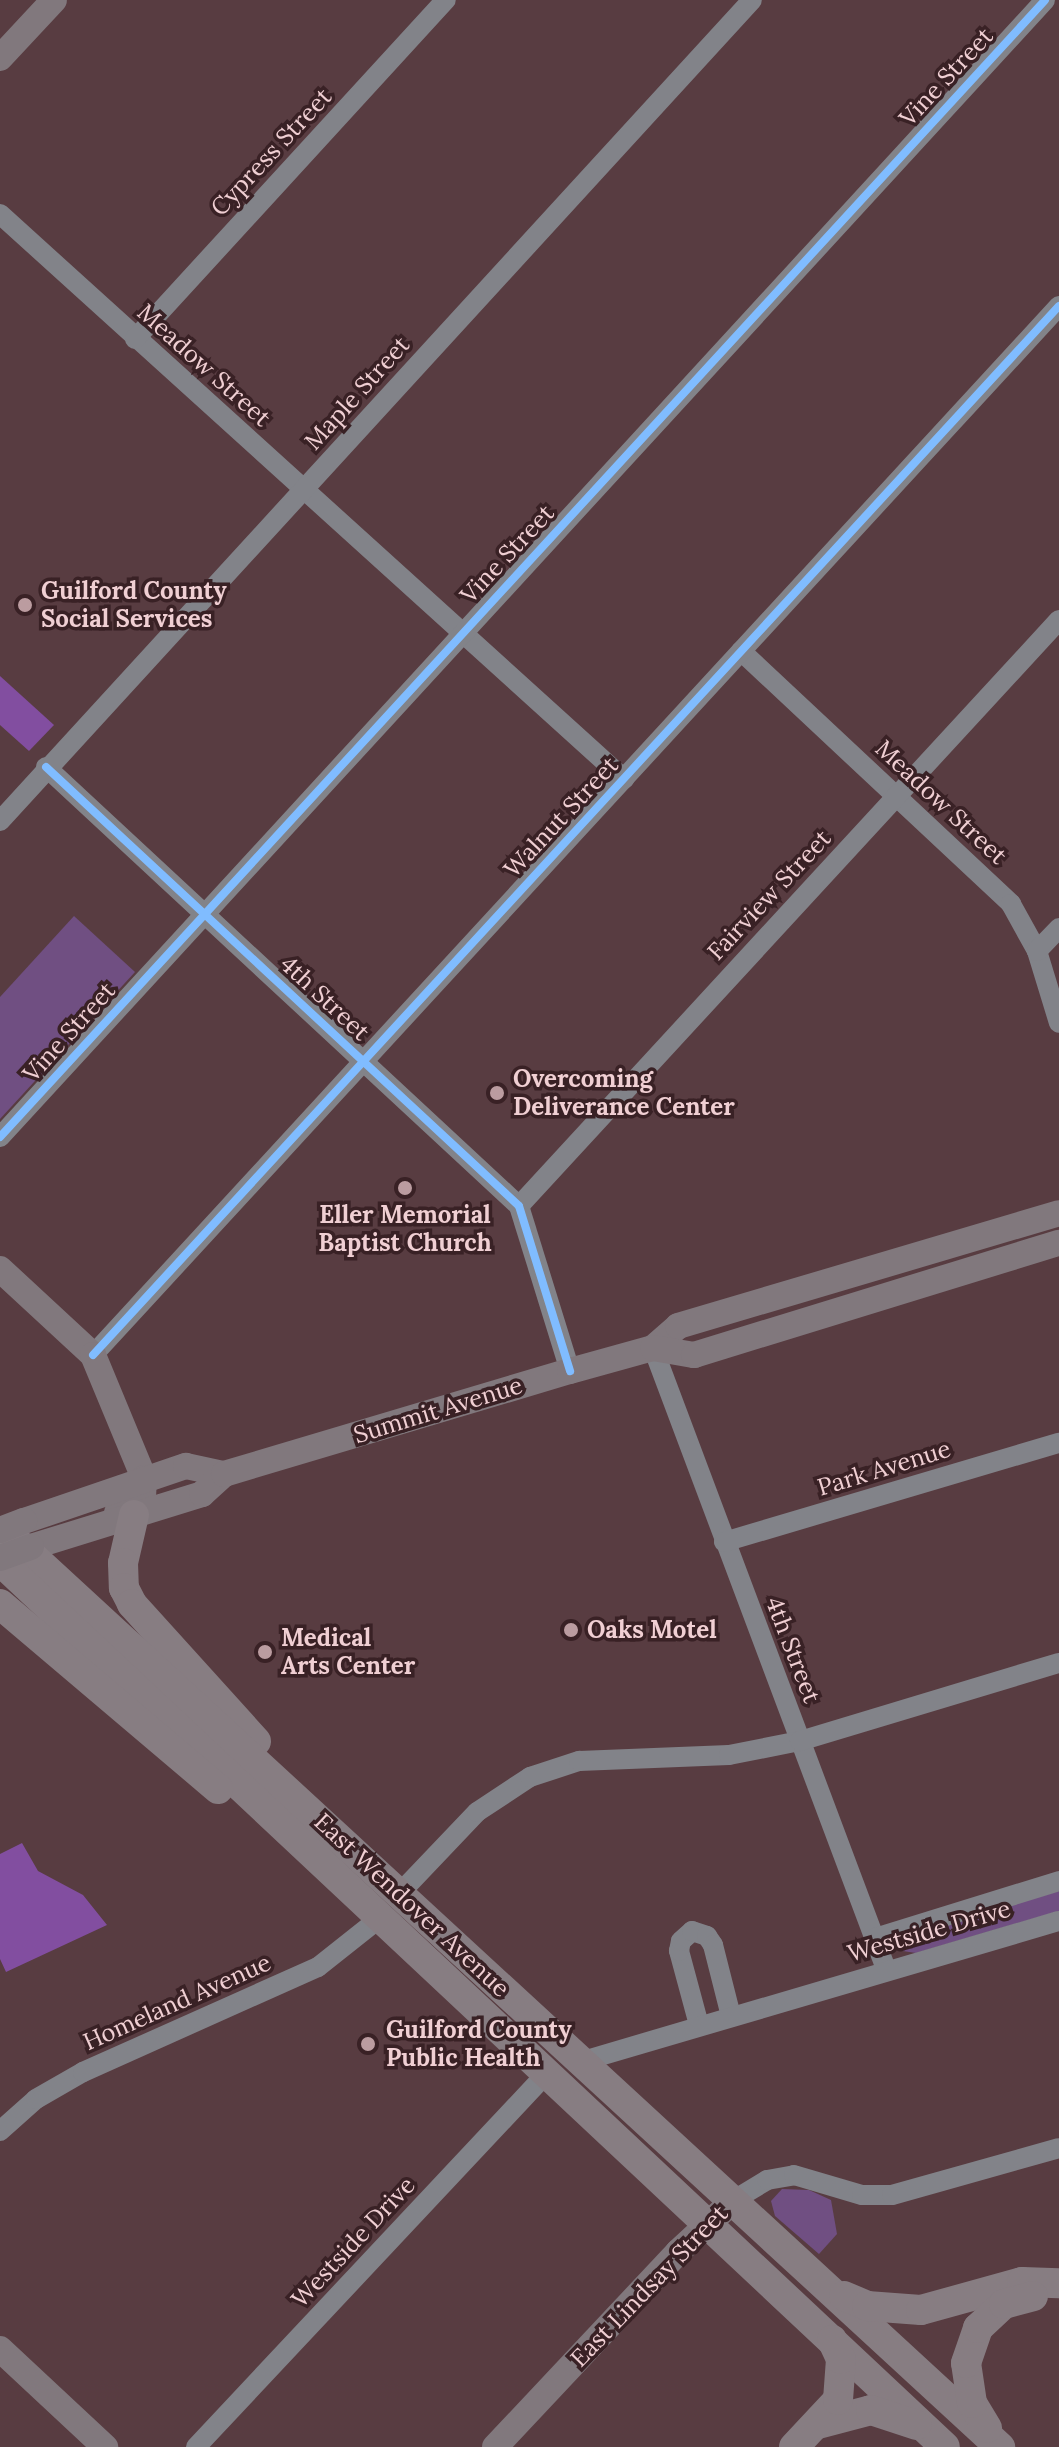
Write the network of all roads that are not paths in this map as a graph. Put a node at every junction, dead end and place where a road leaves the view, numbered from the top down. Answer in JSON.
{"nodes":[{"id":1,"x":54,"y":0,"type":"edge"},
{"id":2,"x":446,"y":0,"type":"edge"},
{"id":3,"x":752,"y":0,"type":"edge"},
{"id":4,"x":1045,"y":0,"type":"edge"},
{"id":5,"x":0,"y":58,"type":"edge"},
{"id":6,"x":0,"y":214,"type":"edge"},
{"id":7,"x":1059,"y":306,"type":"edge"},
{"id":8,"x":135,"y":339,"type":"junction"},
{"id":9,"x":305,"y":489,"type":"junction"},
{"id":10,"x":1059,"y":620,"type":"edge"},
{"id":11,"x":463,"y":632,"type":"junction"},
{"id":12,"x":741,"y":651,"type":"junction"},
{"id":13,"x":46,"y":767,"type":"junction"},
{"id":14,"x":624,"y":779,"type":"junction"},
{"id":15,"x":896,"y":796,"type":"junction"},
{"id":16,"x":0,"y":821,"type":"edge"},
{"id":17,"x":204,"y":914,"type":"junction"},
{"id":18,"x":1059,"y":928,"type":"edge"},
{"id":19,"x":1037,"y":951,"type":"junction"},
{"id":20,"x":1054,"y":987,"type":"edge"},
{"id":21,"x":1059,"y":1023,"type":"edge"},
{"id":22,"x":364,"y":1062,"type":"junction"},
{"id":23,"x":0,"y":1137,"type":"edge"},
{"id":24,"x":519,"y":1206,"type":"junction"},
{"id":25,"x":1059,"y":1213,"type":"edge"},
{"id":26,"x":1059,"y":1243,"type":"edge"},
{"id":27,"x":0,"y":1269,"type":"edge"},
{"id":28,"x":653,"y":1348,"type":"junction"},
{"id":29,"x":93,"y":1355,"type":"junction"},
{"id":30,"x":570,"y":1371,"type":"junction"},
{"id":31,"x":1059,"y":1443,"type":"edge"},
{"id":32,"x":224,"y":1474,"type":"junction"},
{"id":33,"x":144,"y":1478,"type":"junction"},
{"id":34,"x":134,"y":1515,"type":"junction"},
{"id":35,"x":8,"y":1526,"type":"edge"},
{"id":36,"x":95,"y":1526,"type":"junction"},
{"id":37,"x":724,"y":1542,"type":"junction"},
{"id":38,"x":0,"y":1560,"type":"edge"},
{"id":39,"x":0,"y":1604,"type":"edge"},
{"id":40,"x":1059,"y":1663,"type":"edge"},
{"id":41,"x":800,"y":1741,"type":"junction"},
{"id":42,"x":370,"y":1867,"type":"junction"},
{"id":43,"x":1059,"y":1881,"type":"edge"},
{"id":44,"x":399,"y":1894,"type":"junction"},
{"id":45,"x":1059,"y":1921,"type":"edge"},
{"id":46,"x":388,"y":1928,"type":"junction"},
{"id":47,"x":875,"y":1938,"type":"junction"},
{"id":48,"x":886,"y":1969,"type":"junction"},
{"id":49,"x":451,"y":1981,"type":"junction"},
{"id":50,"x":731,"y":2016,"type":"junction"},
{"id":51,"x":699,"y":2025,"type":"junction"},
{"id":52,"x":583,"y":2061,"type":"junction"},
{"id":53,"x":547,"y":2073,"type":"junction"},
{"id":54,"x":0,"y":2131,"type":"edge"},
{"id":55,"x":1059,"y":2148,"type":"edge"},
{"id":56,"x":734,"y":2200,"type":"junction"},
{"id":57,"x":708,"y":2221,"type":"junction"},
{"id":58,"x":1059,"y":2283,"type":"edge"},
{"id":59,"x":828,"y":2288,"type":"junction"},
{"id":60,"x":1059,"y":2295,"type":"edge"},
{"id":61,"x":829,"y":2335,"type":"junction"},
{"id":62,"x":0,"y":2349,"type":"edge"},
{"id":63,"x":816,"y":2424,"type":"junction"},
{"id":64,"x":935,"y":2438,"type":"edge"},
{"id":65,"x":998,"y":2445,"type":"edge"},
{"id":66,"x":105,"y":2447,"type":"edge"},
{"id":67,"x":196,"y":2447,"type":"edge"},
{"id":68,"x":495,"y":2447,"type":"edge"},
{"id":69,"x":794,"y":2447,"type":"edge"}],
"edges":[{"from":1,"to":5,"type":"main road"},
{"from":2,"to":8,"type":"street","name":"Cypress Street"},
{"from":3,"to":9,"type":"street","name":"Maple Street"},
{"from":4,"to":11,"type":"street","name":"Vine Street"},
{"from":6,"to":8,"type":"street","name":"Meadow Street"},
{"from":7,"to":12,"type":"street","name":"Walnut Street"},
{"from":8,"to":9,"type":"street","name":"Meadow Street"},
{"from":9,"to":11,"type":"street","name":"Meadow Street"},
{"from":9,"to":13,"type":"street","name":"Maple Street"},
{"from":10,"to":15,"type":"street","name":"Fairview Street"},
{"from":11,"to":14,"type":"street","name":"Meadow Street"},
{"from":11,"to":17,"type":"street","name":"Vine Street"},
{"from":12,"to":14,"type":"street","name":"Walnut Street"},
{"from":12,"to":15,"type":"street","name":"Meadow Street"},
{"from":13,"to":16,"type":"street","name":"Maple Street"},
{"from":13,"to":17,"type":"street","name":"4th Street"},
{"from":14,"to":22,"type":"street","name":"Walnut Street"},
{"from":15,"to":19,"type":"street","name":"Meadow Street"},
{"from":15,"to":24,"type":"street","name":"Fairview Street"},
{"from":17,"to":22,"type":"street","name":"4th Street"},
{"from":17,"to":23,"type":"street","name":"Vine Street"},
{"from":18,"to":19,"type":"street"},
{"from":19,"to":20,"type":"street","name":"Meadow Street"},
{"from":20,"to":21,"type":"street","name":"Meadow Street"},
{"from":22,"to":24,"type":"street","name":"4th Street"},
{"from":22,"to":29,"type":"street","name":"Walnut Street"},
{"from":24,"to":30,"type":"street","name":"4th Street"},
{"from":25,"to":28,"type":"main road","name":"Summit Avenue"},
{"from":26,"to":28,"type":"main road","name":"Summit Avenue"},
{"from":27,"to":29,"type":"main road"},
{"from":28,"to":30,"type":"main road","name":"Summit Avenue"},
{"from":28,"to":37,"type":"street","name":"4th Street"},
{"from":29,"to":33,"type":"main road"},
{"from":30,"to":32,"type":"main road","name":"Summit Avenue"},
{"from":31,"to":37,"type":"street","name":"Park Avenue"},
{"from":32,"to":33,"type":"main road","name":"Summit Avenue"},
{"from":32,"to":34,"type":"main road","name":"Summit Avenue"},
{"from":33,"to":35,"type":"main road","name":"Summit Avenue"},
{"from":33,"to":36,"type":"main road"},
{"from":34,"to":36,"type":"main road","name":"Summit Avenue"},
{"from":34,"to":42,"type":"highway"},
{"from":35,"to":42,"type":"highway","name":"East Wendover Avenue"},
{"from":36,"to":38,"type":"main road","name":"Summit Avenue","bridge":true},
{"from":37,"to":41,"type":"street","name":"4th Street"},
{"from":38,"to":46,"type":"highway","name":"East Wendover Avenue"},
{"from":39,"to":46,"type":"highway"},
{"from":40,"to":41,"type":"street"},
{"from":41,"to":44,"type":"street"},
{"from":41,"to":47,"type":"street","name":"4th Street"},
{"from":42,"to":44,"type":"highway","name":"East Wendover Avenue"},
{"from":43,"to":47,"type":"street","name":"Westside Drive"},
{"from":44,"to":52,"type":"highway","name":"East Wendover Avenue"},
{"from":45,"to":48,"type":"street","name":"Westside Drive"},
{"from":46,"to":49,"type":"highway","name":"East Wendover Avenue"},
{"from":46,"to":54,"type":"street","name":"Homeland Avenue"},
{"from":47,"to":48,"type":"street","name":"4th Street"},
{"from":48,"to":50,"type":"street","name":"Westside Drive"},
{"from":49,"to":52,"type":"highway"},
{"from":49,"to":53,"type":"highway","name":"East Wendover Avenue"},
{"from":50,"to":51,"type":"street","name":"Westside Drive"},
{"from":50,"to":51,"type":"street"},
{"from":51,"to":52,"type":"street","name":"Westside Drive"},
{"from":52,"to":56,"type":"highway","name":"East Wendover Avenue"},
{"from":53,"to":57,"type":"highway","name":"East Wendover Avenue"},
{"from":53,"to":67,"type":"street","name":"Westside Drive"},
{"from":55,"to":56,"type":"street","name":"East Lindsay Street"},
{"from":56,"to":57,"type":"main road","name":"East Lindsay Street"},
{"from":56,"to":59,"type":"highway","name":"East Wendover Avenue"},
{"from":57,"to":61,"type":"highway","name":"East Wendover Avenue"},
{"from":57,"to":68,"type":"main road","name":"East Lindsay Street"},
{"from":58,"to":59,"type":"highway"},
{"from":59,"to":65,"type":"highway","name":"East Wendover Avenue"},
{"from":60,"to":65,"type":"highway"},
{"from":61,"to":63,"type":"highway"},
{"from":61,"to":64,"type":"highway","name":"East Wendover Avenue"},
{"from":62,"to":66,"type":"main road"},
{"from":63,"to":64,"type":"highway"},
{"from":63,"to":69,"type":"highway"}]}
